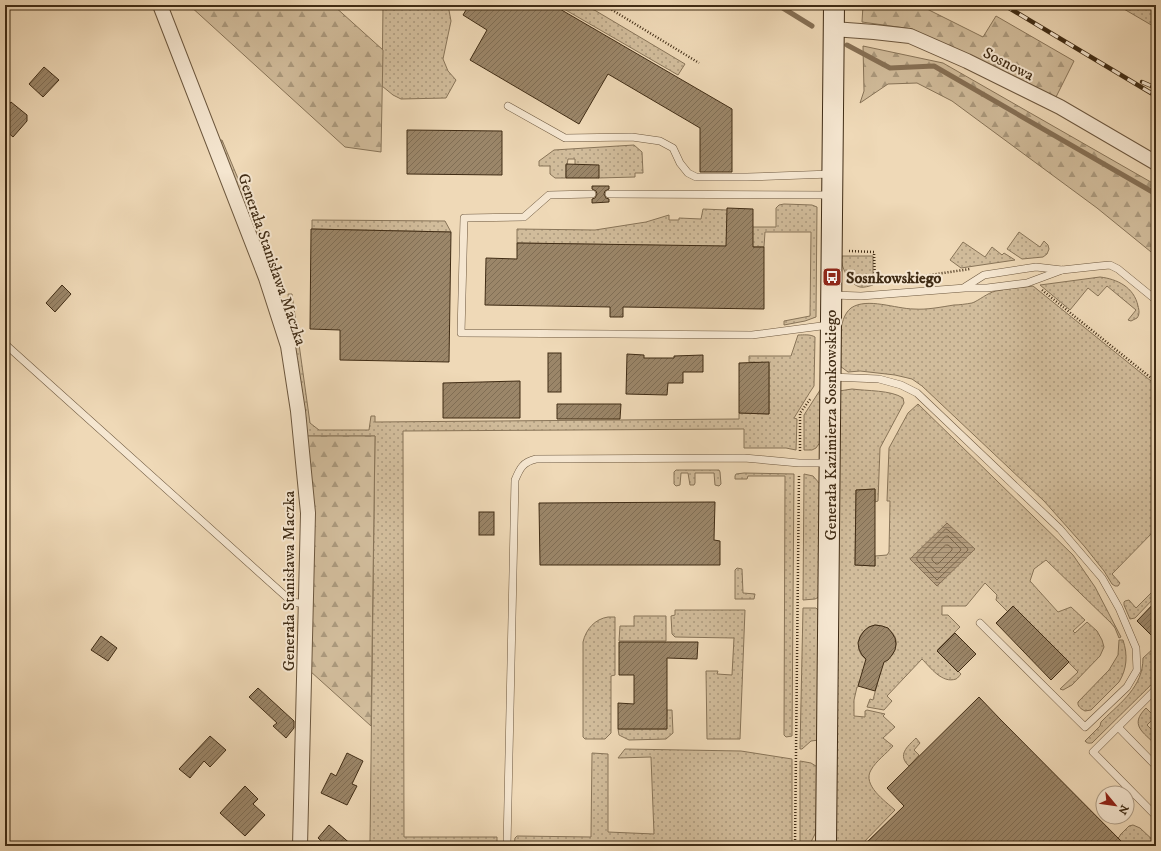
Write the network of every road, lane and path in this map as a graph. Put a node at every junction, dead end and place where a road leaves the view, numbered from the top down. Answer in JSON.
{"nodes":[{"id":1,"x":160,"y":5,"type":"edge"},
{"id":2,"x":604,"y":5,"type":"edge"},
{"id":3,"x":834,"y":5,"type":"edge"},
{"id":4,"x":834,"y":29,"type":"junction"},
{"id":5,"x":700,"y":63,"type":"dead end"},
{"id":6,"x":508,"y":106,"type":"dead end"},
{"id":7,"x":1156,"y":163,"type":"edge"},
{"id":8,"x":832,"y":174,"type":"junction"},
{"id":9,"x":592,"y":194,"type":"dead end"},
{"id":10,"x":609,"y":194,"type":"dead end"},
{"id":11,"x":832,"y":195,"type":"junction"},
{"id":12,"x":832,"y":236,"type":"junction"},
{"id":13,"x":973,"y":269,"type":"dead end"},
{"id":14,"x":1062,"y":270,"type":"junction"},
{"id":15,"x":1037,"y":279,"type":"junction"},
{"id":16,"x":897,"y":280,"type":"dead end"},
{"id":17,"x":882,"y":282,"type":"dead end"},
{"id":18,"x":965,"y":288,"type":"junction"},
{"id":19,"x":831,"y":295,"type":"junction"},
{"id":20,"x":1156,"y":300,"type":"edge"},
{"id":21,"x":831,"y":325,"type":"junction"},
{"id":22,"x":5,"y":344,"type":"edge"},
{"id":23,"x":831,"y":377,"type":"junction"},
{"id":24,"x":1156,"y":382,"type":"edge"},
{"id":25,"x":811,"y":397,"type":"dead end"},
{"id":26,"x":799,"y":463,"type":"junction"},
{"id":27,"x":830,"y":463,"type":"junction"},
{"id":28,"x":306,"y":604,"type":"junction"},
{"id":29,"x":980,"y":623,"type":"dead end"},
{"id":30,"x":1156,"y":689,"type":"edge"},
{"id":31,"x":1118,"y":727,"type":"junction"},
{"id":32,"x":1156,"y":766,"type":"edge"},
{"id":33,"x":1156,"y":816,"type":"edge"},
{"id":34,"x":300,"y":846,"type":"edge"},
{"id":35,"x":507,"y":846,"type":"edge"},
{"id":36,"x":795,"y":846,"type":"edge"},
{"id":37,"x":826,"y":846,"type":"edge"}],
"edges":[{"from":1,"to":28,"type":"street","name":"Generała Stanisława Maczka"},
{"from":2,"to":5,"type":"path"},
{"from":3,"to":4,"type":"street","name":"Generała Kazimierza Sosnkowskiego"},
{"from":4,"to":7,"type":"street","name":"Sosnowa"},
{"from":4,"to":8,"type":"street","name":"Generała Kazimierza Sosnkowskiego"},
{"from":6,"to":8,"type":"lane"},
{"from":8,"to":11,"type":"street","name":"Generała Kazimierza Sosnkowskiego"},
{"from":9,"to":21,"type":"lane"},
{"from":10,"to":11,"type":"lane"},
{"from":11,"to":12,"type":"street","name":"Generała Kazimierza Sosnkowskiego"},
{"from":12,"to":17,"type":"path"},
{"from":12,"to":19,"type":"street","name":"Generała Kazimierza Sosnkowskiego"},
{"from":13,"to":16,"type":"path"},
{"from":14,"to":15,"type":"lane"},
{"from":14,"to":18,"type":"lane"},
{"from":14,"to":20,"type":"lane"},
{"from":15,"to":18,"type":"lane"},
{"from":15,"to":24,"type":"path"},
{"from":18,"to":19,"type":"lane"},
{"from":19,"to":21,"type":"street","name":"Generała Kazimierza Sosnkowskiego"},
{"from":21,"to":23,"type":"street","name":"Generała Kazimierza Sosnkowskiego"},
{"from":22,"to":28,"type":"lane"},
{"from":23,"to":27,"type":"street","name":"Generała Kazimierza Sosnkowskiego"},
{"from":23,"to":29,"type":"lane"},
{"from":25,"to":26,"type":"path"},
{"from":26,"to":27,"type":"lane"},
{"from":26,"to":35,"type":"lane"},
{"from":26,"to":36,"type":"path"},
{"from":27,"to":37,"type":"street","name":"Generała Kazimierza Sosnkowskiego"},
{"from":28,"to":34,"type":"street","name":"Generała Stanisława Maczka"},
{"from":30,"to":31,"type":"lane"},
{"from":31,"to":32,"type":"lane"},
{"from":31,"to":33,"type":"lane"}]}
